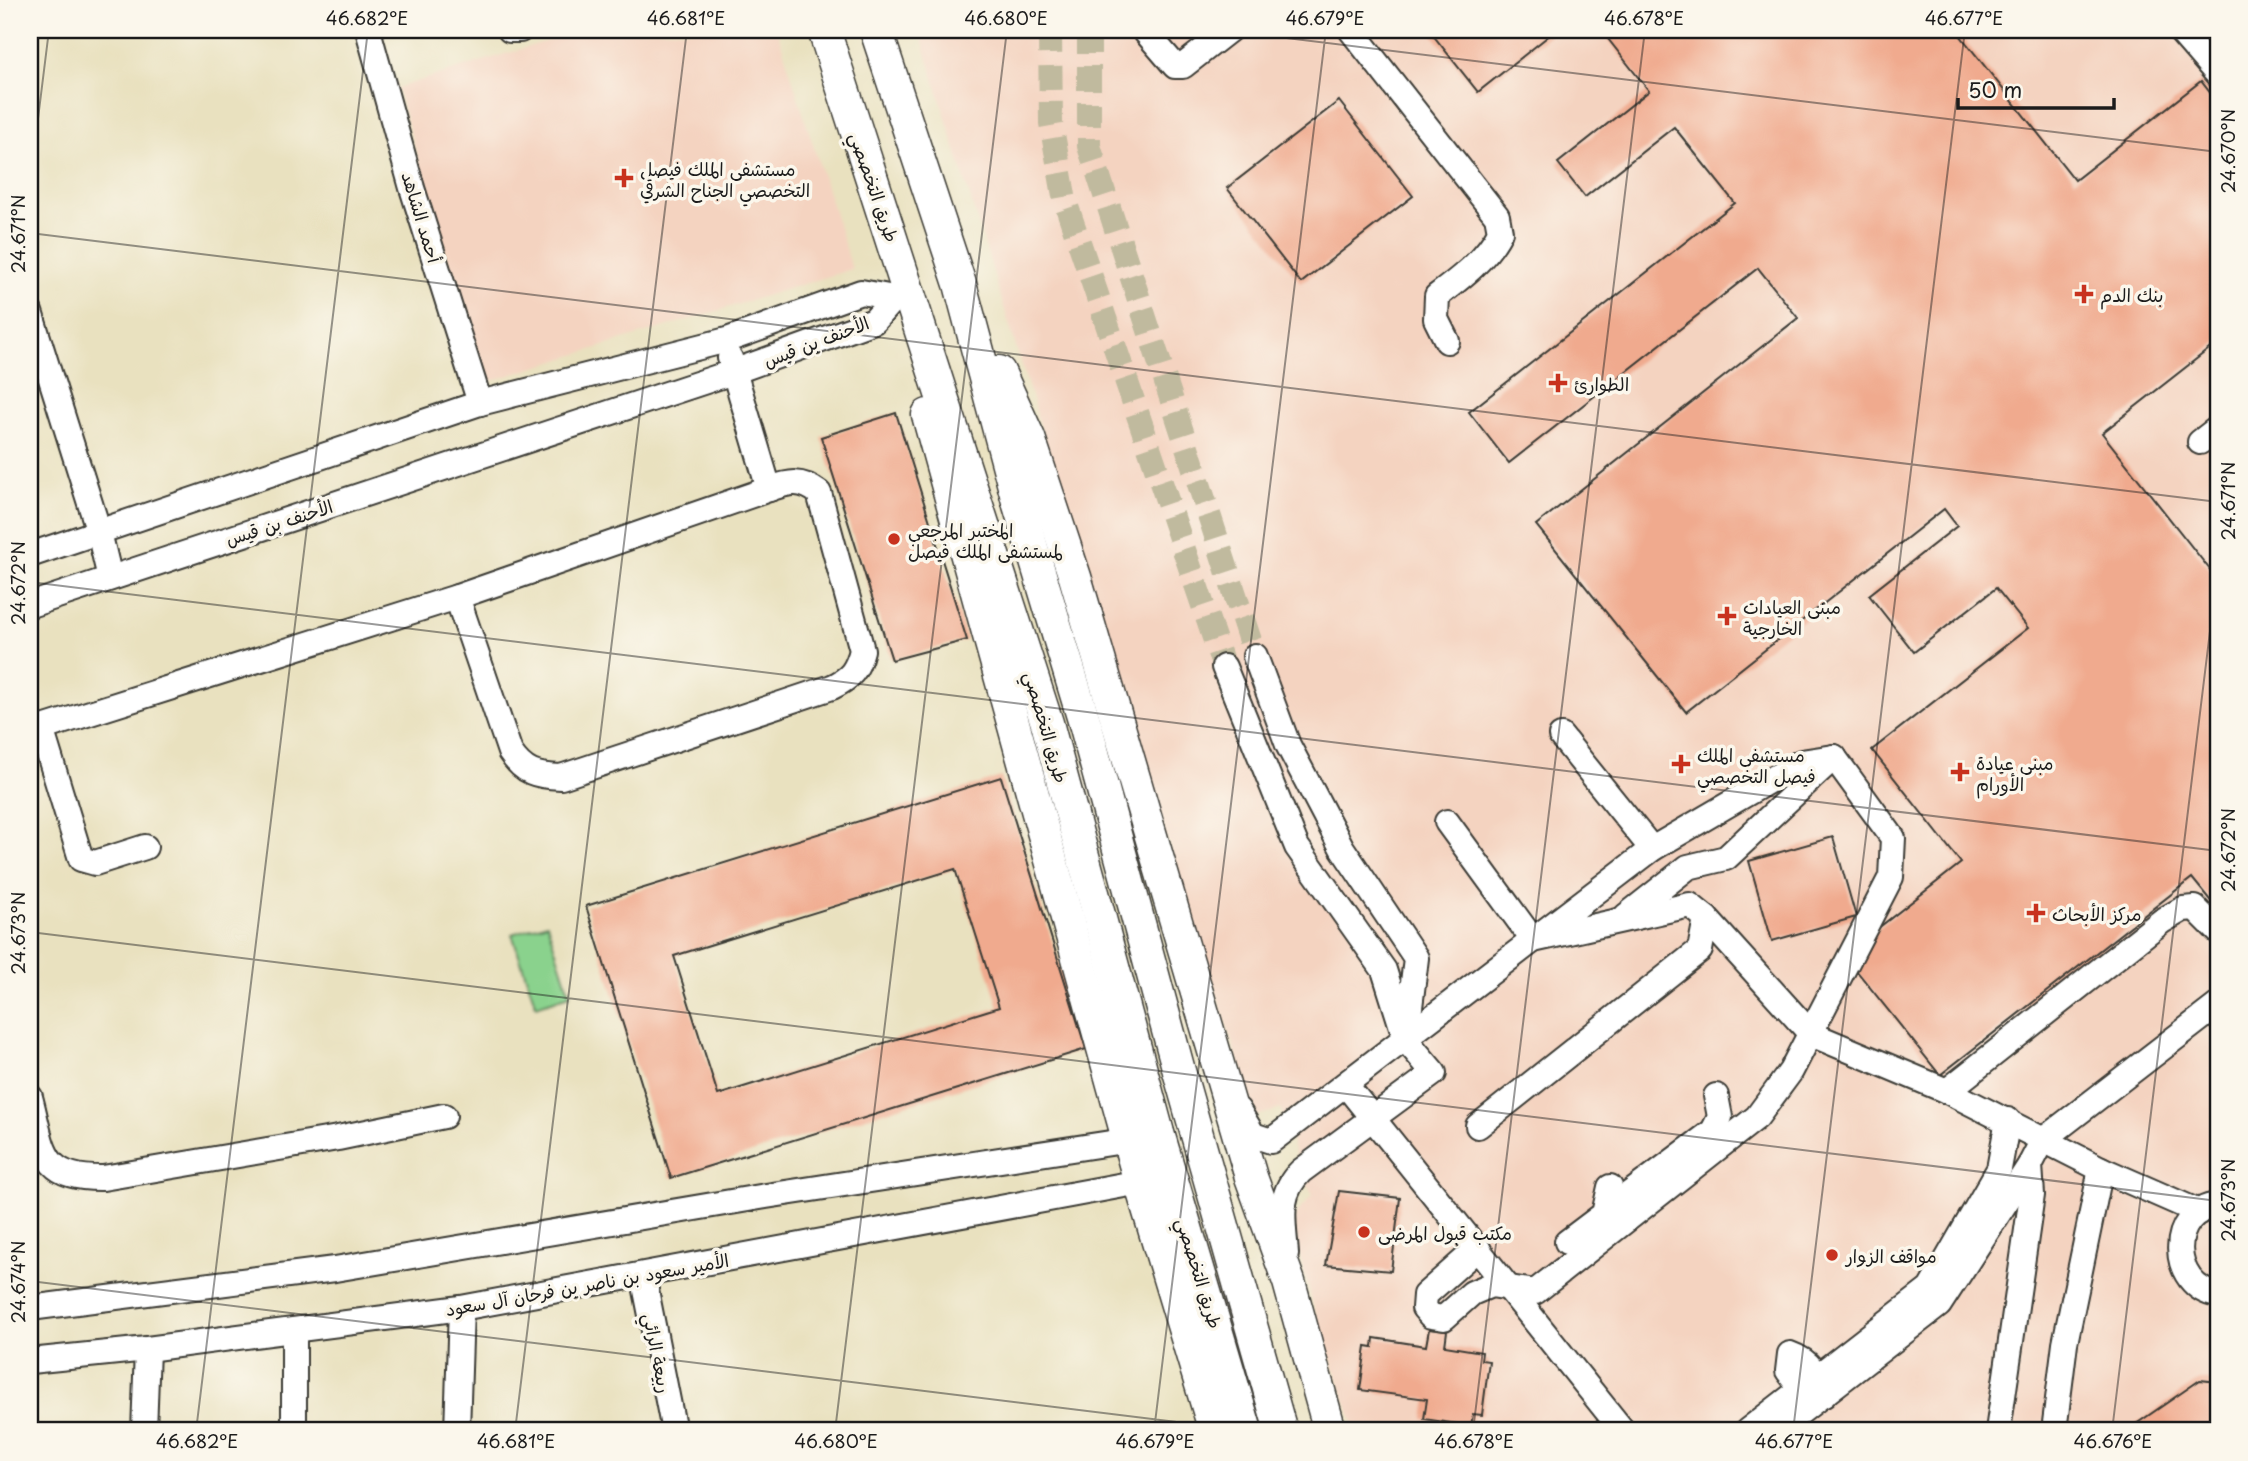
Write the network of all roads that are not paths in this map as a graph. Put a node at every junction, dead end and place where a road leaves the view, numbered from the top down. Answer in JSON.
{"nodes":[{"id":1,"x":368,"y":30,"type":"edge"},
{"id":2,"x":510,"y":30,"type":"edge"},
{"id":3,"x":520,"y":30,"type":"edge"},
{"id":4,"x":824,"y":30,"type":"edge"},
{"id":5,"x":876,"y":30,"type":"edge"},
{"id":6,"x":1144,"y":30,"type":"edge"},
{"id":7,"x":1229,"y":30,"type":"edge"},
{"id":8,"x":1351,"y":30,"type":"edge"},
{"id":9,"x":2179,"y":30,"type":"edge"},
{"id":10,"x":2218,"y":75,"type":"edge"},
{"id":11,"x":866,"y":162,"type":"junction"},
{"id":12,"x":960,"y":284,"type":"junction"},
{"id":13,"x":894,"y":298,"type":"junction"},
{"id":14,"x":30,"y":312,"type":"edge"},
{"id":15,"x":727,"y":340,"type":"junction"},
{"id":16,"x":1447,"y":341,"type":"dead end"},
{"id":17,"x":733,"y":372,"type":"junction"},
{"id":18,"x":480,"y":403,"type":"junction"},
{"id":19,"x":769,"y":489,"type":"junction"},
{"id":20,"x":99,"y":532,"type":"junction"},
{"id":21,"x":30,"y":555,"type":"edge"},
{"id":22,"x":110,"y":578,"type":"junction"},
{"id":23,"x":457,"y":597,"type":"junction"},
{"id":24,"x":30,"y":605,"type":"edge"},
{"id":25,"x":1255,"y":656,"type":"tunnel mouth"},
{"id":26,"x":1224,"y":667,"type":"tunnel mouth"},
{"id":27,"x":35,"y":730,"type":"edge"},
{"id":28,"x":1560,"y":736,"type":"dead end"},
{"id":29,"x":1834,"y":757,"type":"junction"},
{"id":30,"x":1447,"y":822,"type":"dead end"},
{"id":31,"x":145,"y":847,"type":"dead end"},
{"id":32,"x":1652,"y":849,"type":"junction"},
{"id":33,"x":1706,"y":918,"type":"junction"},
{"id":34,"x":1621,"y":920,"type":"junction"},
{"id":35,"x":2218,"y":931,"type":"edge"},
{"id":36,"x":1533,"y":940,"type":"junction"},
{"id":37,"x":2218,"y":1005,"type":"edge"},
{"id":38,"x":1811,"y":1034,"type":"junction"},
{"id":39,"x":1406,"y":1040,"type":"junction"},
{"id":40,"x":1346,"y":1085,"type":"junction"},
{"id":41,"x":1226,"y":1088,"type":"junction"},
{"id":42,"x":1947,"y":1091,"type":"junction"},
{"id":43,"x":1716,"y":1096,"type":"dead end"},
{"id":44,"x":30,"y":1097,"type":"edge"},
{"id":45,"x":444,"y":1116,"type":"dead end"},
{"id":46,"x":1371,"y":1119,"type":"junction"},
{"id":47,"x":2008,"y":1120,"type":"junction"},
{"id":48,"x":1478,"y":1126,"type":"dead end"},
{"id":49,"x":1130,"y":1140,"type":"junction"},
{"id":50,"x":2043,"y":1140,"type":"junction"},
{"id":51,"x":2030,"y":1165,"type":"junction"},
{"id":52,"x":2101,"y":1169,"type":"junction"},
{"id":53,"x":1140,"y":1182,"type":"junction"},
{"id":54,"x":1610,"y":1187,"type":"dead end"},
{"id":55,"x":2209,"y":1208,"type":"edge"},
{"id":56,"x":1611,"y":1232,"type":"junction"},
{"id":57,"x":1567,"y":1242,"type":"dead end"},
{"id":58,"x":1478,"y":1248,"type":"junction"},
{"id":59,"x":643,"y":1275,"type":"junction"},
{"id":60,"x":1289,"y":1282,"type":"junction"},
{"id":61,"x":1513,"y":1291,"type":"junction"},
{"id":62,"x":2218,"y":1295,"type":"edge"},
{"id":63,"x":30,"y":1308,"type":"edge"},
{"id":64,"x":461,"y":1308,"type":"junction"},
{"id":65,"x":294,"y":1330,"type":"junction"},
{"id":66,"x":147,"y":1349,"type":"junction"},
{"id":67,"x":30,"y":1361,"type":"edge"},
{"id":68,"x":1815,"y":1387,"type":"junction"},
{"id":69,"x":144,"y":1431,"type":"edge"},
{"id":70,"x":294,"y":1431,"type":"edge"},
{"id":71,"x":457,"y":1431,"type":"edge"},
{"id":72,"x":674,"y":1431,"type":"edge"},
{"id":73,"x":1215,"y":1431,"type":"edge"},
{"id":74,"x":1246,"y":1431,"type":"edge"},
{"id":75,"x":1281,"y":1431,"type":"edge"},
{"id":76,"x":1330,"y":1431,"type":"edge"},
{"id":77,"x":1623,"y":1431,"type":"edge"},
{"id":78,"x":1747,"y":1431,"type":"edge"},
{"id":79,"x":1776,"y":1431,"type":"edge"},
{"id":80,"x":1998,"y":1431,"type":"edge"},
{"id":81,"x":2054,"y":1431,"type":"edge"}],
"edges":[{"from":1,"to":18,"type":"street","name":"أحمد الشاهد"},
{"from":2,"to":3,"type":"street"},
{"from":4,"to":11,"type":"main road","name":"طريق التخصصي"},
{"from":5,"to":12,"type":"main road","name":"طريق التخصصي"},
{"from":6,"to":7,"type":"street"},
{"from":8,"to":16,"type":"street"},
{"from":9,"to":10,"type":"street"},
{"from":11,"to":13,"type":"main road"},
{"from":11,"to":74,"type":"main road","name":"طريق التخصصي"},
{"from":12,"to":41,"type":"main road"},
{"from":12,"to":75,"type":"main road","name":"طريق التخصصي"},
{"from":13,"to":15,"type":"street","name":"الأحنف بن قيس"},
{"from":13,"to":17,"type":"street","name":"الأحنف بن قيس"},
{"from":13,"to":49,"type":"main road"},
{"from":14,"to":20,"type":"street"},
{"from":15,"to":17,"type":"street"},
{"from":15,"to":18,"type":"street","name":"الأحنف بن قيس"},
{"from":17,"to":19,"type":"street"},
{"from":17,"to":22,"type":"street","name":"الأحنف بن قيس"},
{"from":18,"to":20,"type":"street","name":"الأحنف بن قيس"},
{"from":19,"to":23,"type":"street"},
{"from":19,"to":23,"type":"street"},
{"from":20,"to":21,"type":"street","name":"الأحنف بن قيس"},
{"from":20,"to":22,"type":"street"},
{"from":22,"to":24,"type":"street","name":"الأحنف بن قيس"},
{"from":23,"to":27,"type":"street"},
{"from":25,"to":39,"type":"street"},
{"from":26,"to":39,"type":"street"},
{"from":27,"to":31,"type":"street"},
{"from":28,"to":32,"type":"street"},
{"from":29,"to":32,"type":"street"},
{"from":29,"to":34,"type":"street"},
{"from":29,"to":38,"type":"street"},
{"from":30,"to":36,"type":"street"},
{"from":32,"to":36,"type":"street"},
{"from":33,"to":34,"type":"street"},
{"from":33,"to":38,"type":"street"},
{"from":33,"to":48,"type":"street"},
{"from":34,"to":36,"type":"street"},
{"from":35,"to":42,"type":"street"},
{"from":36,"to":39,"type":"street"},
{"from":37,"to":50,"type":"street"},
{"from":38,"to":42,"type":"street"},
{"from":38,"to":56,"type":"street"},
{"from":39,"to":40,"type":"street"},
{"from":39,"to":46,"type":"street"},
{"from":40,"to":41,"type":"street"},
{"from":40,"to":46,"type":"street"},
{"from":41,"to":60,"type":"main road"},
{"from":42,"to":47,"type":"street"},
{"from":43,"to":56,"type":"street"},
{"from":44,"to":45,"type":"street"},
{"from":46,"to":58,"type":"street"},
{"from":46,"to":60,"type":"street"},
{"from":47,"to":50,"type":"street"},
{"from":47,"to":68,"type":"street"},
{"from":49,"to":53,"type":"main road"},
{"from":49,"to":63,"type":"street"},
{"from":50,"to":51,"type":"street"},
{"from":50,"to":52,"type":"street"},
{"from":51,"to":68,"type":"street"},
{"from":51,"to":80,"type":"street"},
{"from":52,"to":55,"type":"street"},
{"from":52,"to":81,"type":"street"},
{"from":53,"to":59,"type":"street","name":"الأمير سعود بن ناصر بن فرحان آل سعود"},
{"from":53,"to":73,"type":"main road"},
{"from":54,"to":57,"type":"street"},
{"from":55,"to":62,"type":"street"},
{"from":56,"to":61,"type":"street"},
{"from":58,"to":61,"type":"street"},
{"from":58,"to":61,"type":"street"},
{"from":59,"to":64,"type":"street","name":"الأمير سعود بن ناصر بن فرحان آل سعود"},
{"from":59,"to":72,"type":"street","name":"ربيعة الرائي"},
{"from":60,"to":76,"type":"main road"},
{"from":61,"to":77,"type":"street"},
{"from":64,"to":65,"type":"street","name":"الأمير سعود بن ناصر بن فرحان آل سعود"},
{"from":64,"to":71,"type":"street"},
{"from":65,"to":66,"type":"street","name":"الأمير سعود بن ناصر بن فرحان آل سعود"},
{"from":65,"to":70,"type":"street"},
{"from":66,"to":67,"type":"street","name":"الأمير سعود بن ناصر بن فرحان آل سعود"},
{"from":66,"to":69,"type":"street"},
{"from":68,"to":78,"type":"street"},
{"from":68,"to":79,"type":"street"}]}
